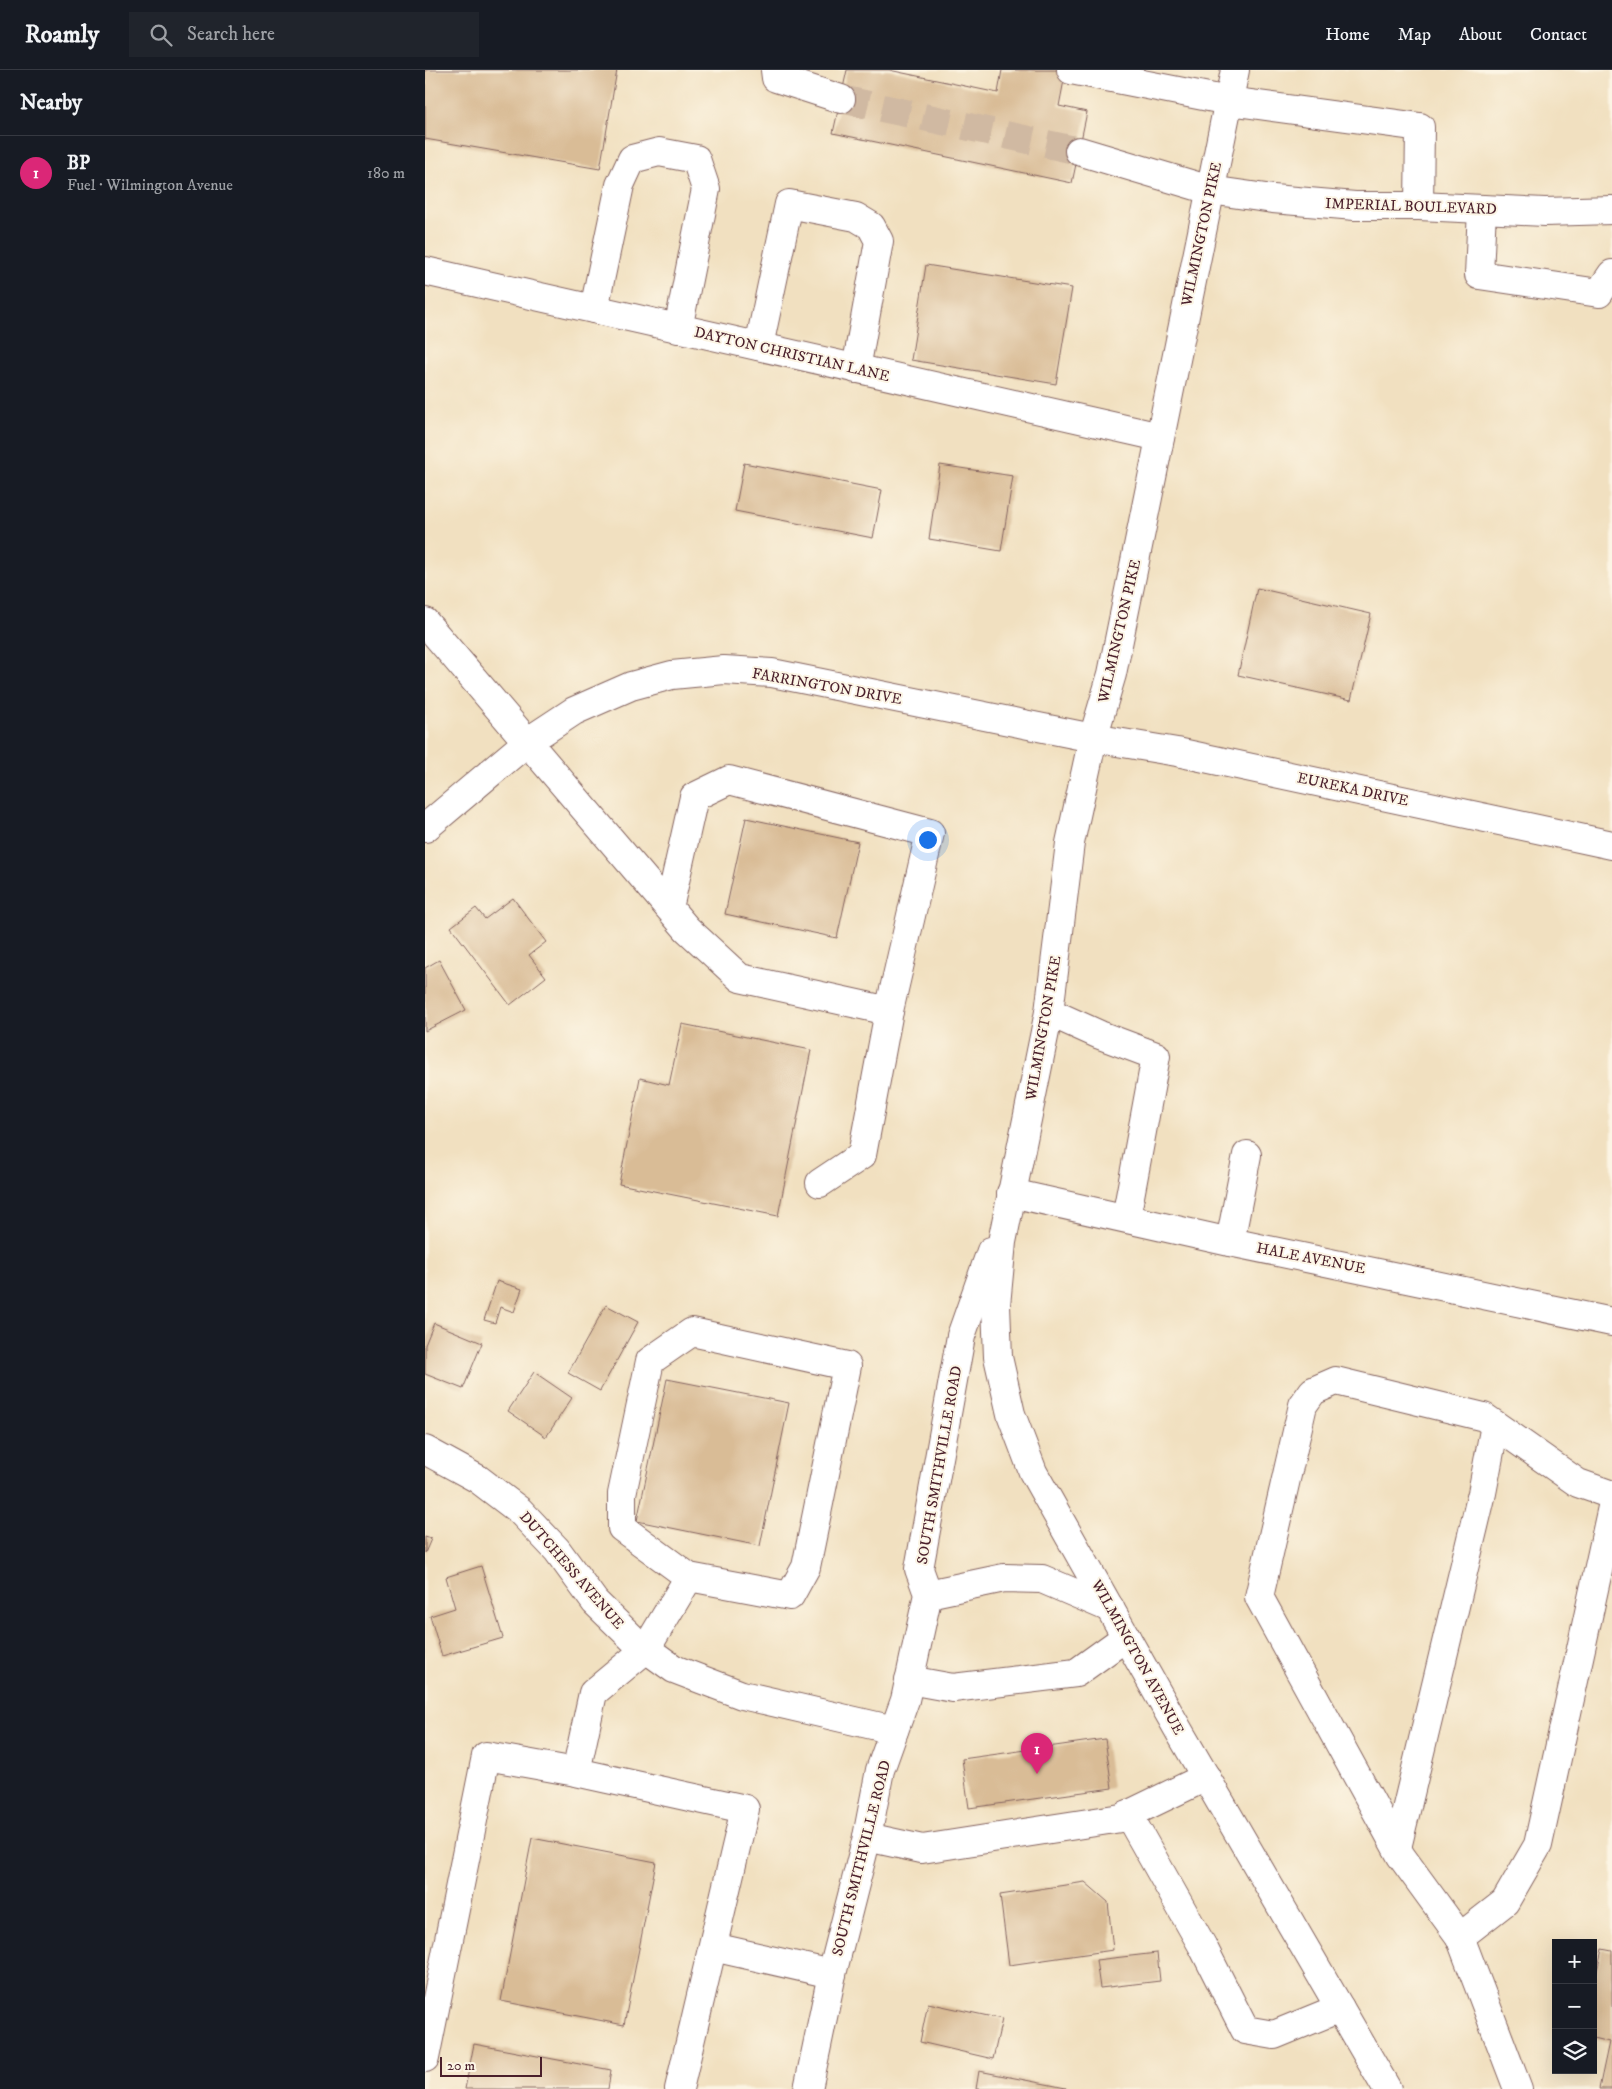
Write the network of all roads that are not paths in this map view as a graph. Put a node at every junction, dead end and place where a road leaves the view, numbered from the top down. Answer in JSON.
{"nodes":[{"id":1,"x":775,"y":70,"type":"edge"},
{"id":2,"x":1071,"y":70,"type":"edge"},
{"id":3,"x":1235,"y":70,"type":"edge"},
{"id":4,"x":841,"y":99,"type":"tunnel mouth"},
{"id":5,"x":1229,"y":101,"type":"junction"},
{"id":6,"x":1079,"y":151,"type":"tunnel mouth"},
{"id":7,"x":1210,"y":190,"type":"junction"},
{"id":8,"x":1419,"y":206,"type":"junction"},
{"id":9,"x":1482,"y":209,"type":"junction"},
{"id":10,"x":1612,"y":210,"type":"edge"},
{"id":11,"x":1612,"y":274,"type":"edge"},
{"id":12,"x":427,"y":279,"type":"edge"},
{"id":13,"x":594,"y":309,"type":"junction"},
{"id":14,"x":678,"y":329,"type":"junction"},
{"id":15,"x":759,"y":346,"type":"junction"},
{"id":16,"x":856,"y":369,"type":"junction"},
{"id":17,"x":1160,"y":437,"type":"junction"},
{"id":18,"x":425,"y":622,"type":"edge"},
{"id":19,"x":1093,"y":738,"type":"junction"},
{"id":20,"x":527,"y":742,"type":"junction"},
{"id":21,"x":425,"y":828,"type":"edge"},
{"id":22,"x":1607,"y":836,"type":"edge"},
{"id":23,"x":669,"y":908,"type":"junction"},
{"id":24,"x":889,"y":1011,"type":"junction"},
{"id":25,"x":1049,"y":1012,"type":"junction"},
{"id":26,"x":1247,"y":1155,"type":"dead end"},
{"id":27,"x":820,"y":1183,"type":"dead end"},
{"id":28,"x":1011,"y":1193,"type":"junction"},
{"id":29,"x":1126,"y":1218,"type":"junction"},
{"id":30,"x":1230,"y":1242,"type":"junction"},
{"id":31,"x":1612,"y":1322,"type":"edge"},
{"id":32,"x":1495,"y":1425,"type":"junction"},
{"id":33,"x":425,"y":1450,"type":"edge"},
{"id":34,"x":1612,"y":1496,"type":"edge"},
{"id":35,"x":1612,"y":1507,"type":"edge"},
{"id":36,"x":689,"y":1577,"type":"junction"},
{"id":37,"x":928,"y":1594,"type":"junction"},
{"id":38,"x":1110,"y":1608,"type":"junction"},
{"id":39,"x":1126,"y":1636,"type":"junction"},
{"id":40,"x":647,"y":1649,"type":"junction"},
{"id":41,"x":909,"y":1680,"type":"junction"},
{"id":42,"x":894,"y":1730,"type":"junction"},
{"id":43,"x":576,"y":1772,"type":"junction"},
{"id":44,"x":1206,"y":1777,"type":"junction"},
{"id":45,"x":1128,"y":1814,"type":"junction"},
{"id":46,"x":867,"y":1836,"type":"junction"},
{"id":47,"x":1397,"y":1848,"type":"junction"},
{"id":48,"x":1460,"y":1936,"type":"junction"},
{"id":49,"x":713,"y":1947,"type":"junction"},
{"id":50,"x":832,"y":1974,"type":"junction"},
{"id":51,"x":1340,"y":2008,"type":"junction"},
{"id":52,"x":425,"y":2058,"type":"edge"},
{"id":53,"x":679,"y":2089,"type":"edge"},
{"id":54,"x":808,"y":2089,"type":"edge"},
{"id":55,"x":1387,"y":2089,"type":"edge"},
{"id":56,"x":1518,"y":2089,"type":"edge"}],
"edges":[{"from":1,"to":4,"type":"street"},
{"from":2,"to":5,"type":"street"},
{"from":3,"to":5,"type":"street","name":"WILMINGTON PIKE"},
{"from":5,"to":7,"type":"street","name":"WILMINGTON PIKE"},
{"from":5,"to":8,"type":"street"},
{"from":6,"to":7,"type":"street","name":"IMPERIAL BOULEVARD"},
{"from":7,"to":8,"type":"street","name":"IMPERIAL BOULEVARD"},
{"from":7,"to":17,"type":"street","name":"WILMINGTON PIKE"},
{"from":8,"to":9,"type":"street","name":"IMPERIAL BOULEVARD"},
{"from":9,"to":10,"type":"street","name":"IMPERIAL BOULEVARD"},
{"from":9,"to":11,"type":"street"},
{"from":12,"to":13,"type":"street","name":"DAYTON CHRISTIAN LANE"},
{"from":13,"to":14,"type":"street","name":"DAYTON CHRISTIAN LANE"},
{"from":13,"to":14,"type":"street"},
{"from":14,"to":15,"type":"street","name":"DAYTON CHRISTIAN LANE"},
{"from":15,"to":16,"type":"street","name":"DAYTON CHRISTIAN LANE"},
{"from":15,"to":16,"type":"street"},
{"from":16,"to":17,"type":"street","name":"DAYTON CHRISTIAN LANE"},
{"from":17,"to":19,"type":"street","name":"WILMINGTON PIKE"},
{"from":18,"to":20,"type":"street"},
{"from":19,"to":20,"type":"street","name":"FARRINGTON DRIVE"},
{"from":19,"to":22,"type":"street","name":"EUREKA DRIVE"},
{"from":19,"to":25,"type":"street","name":"WILMINGTON PIKE"},
{"from":20,"to":21,"type":"street","name":"FARRINGTON DRIVE"},
{"from":20,"to":23,"type":"street"},
{"from":23,"to":24,"type":"street"},
{"from":23,"to":24,"type":"street"},
{"from":24,"to":27,"type":"street"},
{"from":25,"to":28,"type":"street","name":"WILMINGTON PIKE"},
{"from":25,"to":29,"type":"street"},
{"from":26,"to":30,"type":"street"},
{"from":28,"to":29,"type":"street","name":"HALE AVENUE"},
{"from":28,"to":37,"type":"street","name":"SOUTH SMITHVILLE ROAD"},
{"from":28,"to":38,"type":"street","name":"WILMINGTON AVENUE"},
{"from":29,"to":30,"type":"street","name":"HALE AVENUE"},
{"from":30,"to":31,"type":"street","name":"HALE AVENUE"},
{"from":32,"to":34,"type":"street"},
{"from":32,"to":47,"type":"street"},
{"from":32,"to":47,"type":"street"},
{"from":33,"to":40,"type":"street","name":"DUTCHESS AVENUE"},
{"from":35,"to":48,"type":"street"},
{"from":36,"to":36,"type":"street"},
{"from":36,"to":40,"type":"street"},
{"from":37,"to":38,"type":"street"},
{"from":37,"to":41,"type":"street","name":"SOUTH SMITHVILLE ROAD"},
{"from":38,"to":39,"type":"street","name":"WILMINGTON AVENUE"},
{"from":39,"to":41,"type":"street"},
{"from":39,"to":44,"type":"street","name":"WILMINGTON AVENUE"},
{"from":40,"to":42,"type":"street","name":"DUTCHESS AVENUE"},
{"from":40,"to":43,"type":"street"},
{"from":41,"to":42,"type":"street","name":"SOUTH SMITHVILLE ROAD"},
{"from":42,"to":46,"type":"street","name":"SOUTH SMITHVILLE ROAD"},
{"from":43,"to":49,"type":"street"},
{"from":43,"to":52,"type":"street"},
{"from":44,"to":45,"type":"street"},
{"from":44,"to":51,"type":"street","name":"WILMINGTON AVENUE"},
{"from":45,"to":46,"type":"street"},
{"from":45,"to":51,"type":"street"},
{"from":46,"to":50,"type":"street","name":"SOUTH SMITHVILLE ROAD"},
{"from":47,"to":48,"type":"street"},
{"from":48,"to":56,"type":"street"},
{"from":49,"to":50,"type":"street"},
{"from":49,"to":53,"type":"street"},
{"from":50,"to":54,"type":"street","name":"SOUTH SMITHVILLE ROAD"},
{"from":51,"to":55,"type":"street","name":"WILMINGTON AVENUE"}]}
